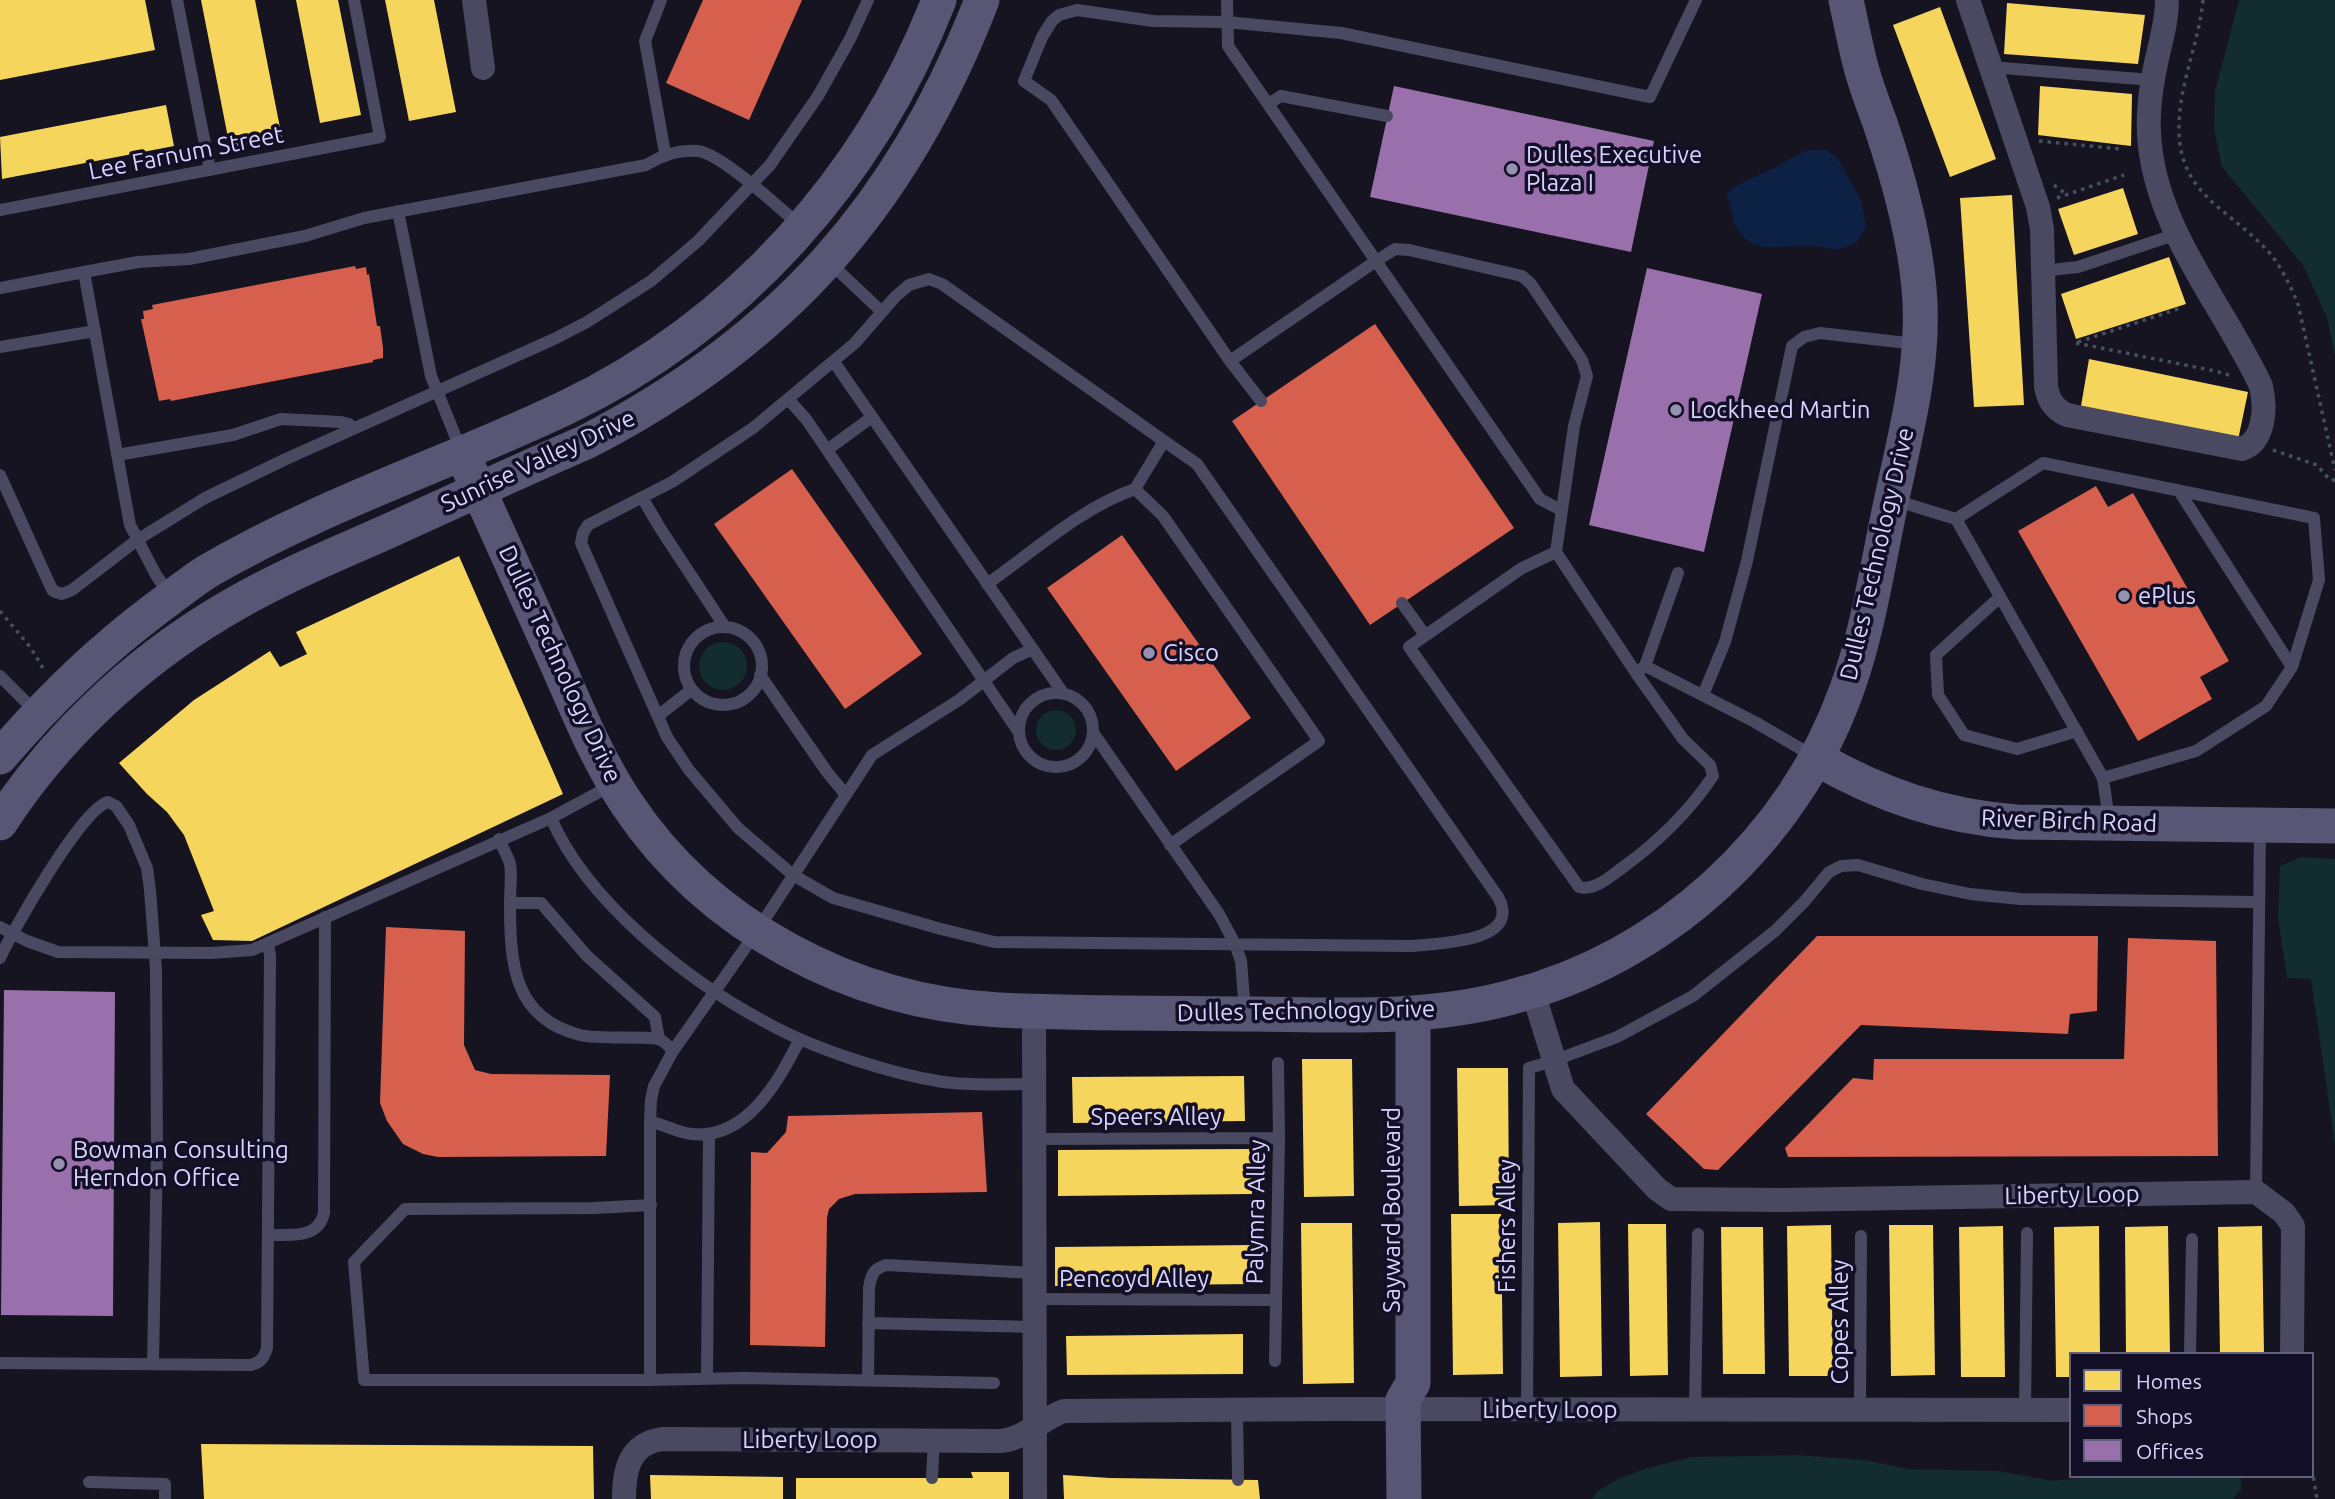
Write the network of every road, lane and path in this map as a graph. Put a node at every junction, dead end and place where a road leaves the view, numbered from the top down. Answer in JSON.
{"nodes":[{"id":1,"x":177,"y":0,"type":"edge"},
{"id":2,"x":354,"y":0,"type":"edge"},
{"id":3,"x":474,"y":0,"type":"edge"},
{"id":4,"x":661,"y":0,"type":"edge"},
{"id":5,"x":868,"y":0,"type":"edge"},
{"id":6,"x":939,"y":0,"type":"edge"},
{"id":7,"x":982,"y":0,"type":"edge"},
{"id":8,"x":1227,"y":0,"type":"edge"},
{"id":9,"x":1696,"y":0,"type":"edge"},
{"id":10,"x":1846,"y":0,"type":"edge"},
{"id":11,"x":1968,"y":0,"type":"edge"},
{"id":12,"x":2167,"y":0,"type":"edge"},
{"id":13,"x":2203,"y":0,"type":"edge"},
{"id":14,"x":1226,"y":22,"type":"junction"},
{"id":15,"x":483,"y":68,"type":"dead end"},
{"id":16,"x":1990,"y":68,"type":"junction"},
{"id":17,"x":2152,"y":80,"type":"junction"},
{"id":18,"x":1268,"y":104,"type":"junction"},
{"id":19,"x":1387,"y":116,"type":"dead end"},
{"id":20,"x":2032,"y":141,"type":"dead end"},
{"id":21,"x":2052,"y":142,"type":"junction"},
{"id":22,"x":2121,"y":149,"type":"dead end"},
{"id":23,"x":2046,"y":151,"type":"dead end"},
{"id":24,"x":665,"y":153,"type":"junction"},
{"id":25,"x":210,"y":170,"type":"junction"},
{"id":26,"x":2124,"y":175,"type":"dead end"},
{"id":27,"x":2053,"y":184,"type":"dead end"},
{"id":28,"x":751,"y":185,"type":"junction"},
{"id":29,"x":2066,"y":194,"type":"junction"},
{"id":30,"x":2050,"y":200,"type":"dead end"},
{"id":31,"x":0,"y":210,"type":"edge"},
{"id":32,"x":398,"y":211,"type":"junction"},
{"id":33,"x":802,"y":227,"type":"junction"},
{"id":34,"x":2177,"y":233,"type":"junction"},
{"id":35,"x":828,"y":261,"type":"junction"},
{"id":36,"x":1376,"y":261,"type":"junction"},
{"id":37,"x":2042,"y":271,"type":"junction"},
{"id":38,"x":84,"y":272,"type":"junction"},
{"id":39,"x":0,"y":288,"type":"edge"},
{"id":40,"x":2180,"y":308,"type":"dead end"},
{"id":41,"x":881,"y":311,"type":"junction"},
{"id":42,"x":95,"y":331,"type":"junction"},
{"id":43,"x":1920,"y":344,"type":"junction"},
{"id":44,"x":0,"y":347,"type":"edge"},
{"id":45,"x":1230,"y":361,"type":"junction"},
{"id":46,"x":834,"y":362,"type":"junction"},
{"id":47,"x":2235,"y":377,"type":"dead end"},
{"id":48,"x":436,"y":393,"type":"junction"},
{"id":49,"x":789,"y":400,"type":"junction"},
{"id":50,"x":1261,"y":401,"type":"dead end"},
{"id":51,"x":872,"y":417,"type":"junction"},
{"id":52,"x":353,"y":429,"type":"junction"},
{"id":53,"x":1164,"y":441,"type":"junction"},
{"id":54,"x":2270,"y":447,"type":"dead end"},
{"id":55,"x":827,"y":450,"type":"junction"},
{"id":56,"x":462,"y":453,"type":"junction"},
{"id":57,"x":117,"y":455,"type":"junction"},
{"id":58,"x":2335,"y":470,"type":"edge"},
{"id":59,"x":0,"y":475,"type":"edge"},
{"id":60,"x":2335,"y":480,"type":"edge"},
{"id":61,"x":1135,"y":489,"type":"junction"},
{"id":62,"x":479,"y":490,"type":"junction"},
{"id":63,"x":2179,"y":491,"type":"junction"},
{"id":64,"x":643,"y":499,"type":"junction"},
{"id":65,"x":1891,"y":499,"type":"junction"},
{"id":66,"x":1561,"y":510,"type":"junction"},
{"id":67,"x":1956,"y":519,"type":"junction"},
{"id":68,"x":137,"y":540,"type":"junction"},
{"id":69,"x":1556,"y":552,"type":"junction"},
{"id":70,"x":1678,"y":573,"type":"dead end"},
{"id":71,"x":988,"y":584,"type":"junction"},
{"id":72,"x":171,"y":597,"type":"junction"},
{"id":73,"x":2000,"y":597,"type":"junction"},
{"id":74,"x":1402,"y":603,"type":"dead end"},
{"id":75,"x":725,"y":627,"type":"junction"},
{"id":76,"x":1425,"y":635,"type":"junction"},
{"id":77,"x":1032,"y":649,"type":"junction"},
{"id":78,"x":2292,"y":667,"type":"junction"},
{"id":79,"x":1641,"y":669,"type":"junction"},
{"id":80,"x":760,"y":675,"type":"junction"},
{"id":81,"x":0,"y":676,"type":"edge"},
{"id":82,"x":984,"y":681,"type":"junction"},
{"id":83,"x":691,"y":690,"type":"junction"},
{"id":84,"x":1063,"y":693,"type":"junction"},
{"id":85,"x":1703,"y":695,"type":"junction"},
{"id":86,"x":38,"y":714,"type":"junction"},
{"id":87,"x":658,"y":716,"type":"junction"},
{"id":88,"x":1018,"y":731,"type":"junction"},
{"id":89,"x":2077,"y":731,"type":"junction"},
{"id":90,"x":1094,"y":734,"type":"junction"},
{"id":91,"x":0,"y":757,"type":"edge"},
{"id":92,"x":1816,"y":758,"type":"junction"},
{"id":93,"x":2104,"y":778,"type":"junction"},
{"id":94,"x":614,"y":784,"type":"junction"},
{"id":95,"x":846,"y":794,"type":"junction"},
{"id":96,"x":551,"y":818,"type":"junction"},
{"id":97,"x":0,"y":823,"type":"edge"},
{"id":98,"x":2110,"y":824,"type":"junction"},
{"id":99,"x":2260,"y":825,"type":"junction"},
{"id":100,"x":2335,"y":826,"type":"edge"},
{"id":101,"x":499,"y":839,"type":"junction"},
{"id":102,"x":1170,"y":845,"type":"junction"},
{"id":103,"x":793,"y":875,"type":"junction"},
{"id":104,"x":2259,"y":902,"type":"junction"},
{"id":105,"x":510,"y":903,"type":"junction"},
{"id":106,"x":324,"y":917,"type":"junction"},
{"id":107,"x":6,"y":930,"type":"edge"},
{"id":108,"x":757,"y":931,"type":"junction"},
{"id":109,"x":268,"y":943,"type":"junction"},
{"id":110,"x":1235,"y":944,"type":"junction"},
{"id":111,"x":155,"y":952,"type":"junction"},
{"id":112,"x":0,"y":958,"type":"edge"},
{"id":113,"x":715,"y":990,"type":"junction"},
{"id":114,"x":1533,"y":992,"type":"junction"},
{"id":115,"x":1034,"y":1012,"type":"junction"},
{"id":116,"x":1245,"y":1014,"type":"junction"},
{"id":117,"x":1403,"y":1014,"type":"junction"},
{"id":118,"x":659,"y":1039,"type":"junction"},
{"id":119,"x":800,"y":1039,"type":"junction"},
{"id":120,"x":673,"y":1051,"type":"junction"},
{"id":121,"x":1278,"y":1062,"type":"dead end"},
{"id":122,"x":1553,"y":1062,"type":"junction"},
{"id":123,"x":1034,"y":1084,"type":"junction"},
{"id":124,"x":650,"y":1122,"type":"junction"},
{"id":125,"x":709,"y":1134,"type":"junction"},
{"id":126,"x":1279,"y":1138,"type":"junction"},
{"id":127,"x":1034,"y":1139,"type":"junction"},
{"id":128,"x":2256,"y":1192,"type":"junction"},
{"id":129,"x":651,"y":1205,"type":"junction"},
{"id":130,"x":2027,"y":1233,"type":"dead end"},
{"id":131,"x":1698,"y":1234,"type":"dead end"},
{"id":132,"x":268,"y":1235,"type":"junction"},
{"id":133,"x":1861,"y":1236,"type":"dead end"},
{"id":134,"x":2192,"y":1239,"type":"dead end"},
{"id":135,"x":1034,"y":1273,"type":"junction"},
{"id":136,"x":1033,"y":1299,"type":"junction"},
{"id":137,"x":1276,"y":1300,"type":"junction"},
{"id":138,"x":868,"y":1323,"type":"junction"},
{"id":139,"x":1034,"y":1327,"type":"junction"},
{"id":140,"x":2190,"y":1352,"type":"edge"},
{"id":141,"x":2292,"y":1352,"type":"edge"},
{"id":142,"x":1275,"y":1361,"type":"dead end"},
{"id":143,"x":0,"y":1363,"type":"edge"},
{"id":144,"x":153,"y":1363,"type":"junction"},
{"id":145,"x":707,"y":1378,"type":"junction"},
{"id":146,"x":650,"y":1380,"type":"junction"},
{"id":147,"x":869,"y":1380,"type":"junction"},
{"id":148,"x":994,"y":1383,"type":"dead end"},
{"id":149,"x":1403,"y":1405,"type":"junction"},
{"id":150,"x":1860,"y":1409,"type":"junction"},
{"id":151,"x":1237,"y":1410,"type":"junction"},
{"id":152,"x":1527,"y":1410,"type":"junction"},
{"id":153,"x":2025,"y":1410,"type":"junction"},
{"id":154,"x":2069,"y":1410,"type":"edge"},
{"id":155,"x":1695,"y":1411,"type":"junction"},
{"id":156,"x":1035,"y":1434,"type":"junction"},
{"id":157,"x":934,"y":1440,"type":"junction"},
{"id":158,"x":932,"y":1478,"type":"dead end"},
{"id":159,"x":2314,"y":1478,"type":"edge"},
{"id":160,"x":1238,"y":1480,"type":"dead end"},
{"id":161,"x":89,"y":1482,"type":"dead end"},
{"id":162,"x":165,"y":1499,"type":"edge"},
{"id":163,"x":624,"y":1499,"type":"edge"},
{"id":164,"x":1035,"y":1499,"type":"edge"},
{"id":165,"x":1404,"y":1499,"type":"edge"},
{"id":166,"x":2317,"y":1499,"type":"edge"}],
"edges":[{"from":1,"to":25,"type":"lane"},
{"from":2,"to":25,"type":"lane","name":"Lee Farnum Street"},
{"from":3,"to":15,"type":"street"},
{"from":4,"to":24,"type":"lane"},
{"from":5,"to":28,"type":"lane"},
{"from":6,"to":33,"type":"street","name":"Sunrise Valley Drive"},
{"from":7,"to":35,"type":"street","name":"Sunrise Valley Drive"},
{"from":8,"to":14,"type":"lane"},
{"from":9,"to":14,"type":"lane"},
{"from":10,"to":43,"type":"street","name":"Dulles Technology Drive"},
{"from":11,"to":16,"type":"street"},
{"from":12,"to":17,"type":"street"},
{"from":13,"to":58,"type":"path"},
{"from":14,"to":18,"type":"lane"},
{"from":14,"to":45,"type":"lane"},
{"from":16,"to":17,"type":"lane"},
{"from":16,"to":37,"type":"street"},
{"from":17,"to":34,"type":"street"},
{"from":18,"to":19,"type":"lane"},
{"from":18,"to":36,"type":"lane"},
{"from":20,"to":21,"type":"path"},
{"from":21,"to":22,"type":"path"},
{"from":21,"to":23,"type":"path"},
{"from":24,"to":28,"type":"lane"},
{"from":24,"to":32,"type":"lane"},
{"from":25,"to":31,"type":"lane","name":"Lee Farnum Street"},
{"from":26,"to":29,"type":"path"},
{"from":27,"to":29,"type":"path"},
{"from":28,"to":33,"type":"lane"},
{"from":28,"to":48,"type":"lane"},
{"from":29,"to":30,"type":"path"},
{"from":32,"to":38,"type":"lane"},
{"from":32,"to":48,"type":"lane"},
{"from":33,"to":56,"type":"street","name":"Sunrise Valley Drive"},
{"from":34,"to":37,"type":"lane"},
{"from":34,"to":37,"type":"street"},
{"from":35,"to":41,"type":"lane"},
{"from":35,"to":62,"type":"street","name":"Sunrise Valley Drive"},
{"from":36,"to":45,"type":"lane"},
{"from":36,"to":66,"type":"lane"},
{"from":36,"to":66,"type":"lane"},
{"from":38,"to":39,"type":"lane"},
{"from":38,"to":42,"type":"lane"},
{"from":40,"to":47,"type":"path"},
{"from":41,"to":46,"type":"lane"},
{"from":41,"to":53,"type":"lane"},
{"from":42,"to":44,"type":"lane"},
{"from":42,"to":57,"type":"lane"},
{"from":43,"to":65,"type":"street","name":"Dulles Technology Drive"},
{"from":43,"to":85,"type":"lane"},
{"from":45,"to":50,"type":"lane"},
{"from":46,"to":49,"type":"lane"},
{"from":46,"to":51,"type":"lane"},
{"from":48,"to":52,"type":"lane"},
{"from":48,"to":56,"type":"lane"},
{"from":49,"to":55,"type":"lane"},
{"from":49,"to":64,"type":"lane"},
{"from":51,"to":55,"type":"lane"},
{"from":51,"to":71,"type":"lane"},
{"from":52,"to":57,"type":"lane"},
{"from":52,"to":68,"type":"lane"},
{"from":53,"to":61,"type":"lane"},
{"from":53,"to":110,"type":"lane"},
{"from":54,"to":60,"type":"path"},
{"from":55,"to":82,"type":"lane"},
{"from":56,"to":62,"type":"street","name":"Dulles Technology Drive"},
{"from":56,"to":72,"type":"street","name":"Sunrise Valley Drive"},
{"from":57,"to":68,"type":"lane"},
{"from":59,"to":68,"type":"lane"},
{"from":61,"to":71,"type":"lane"},
{"from":61,"to":102,"type":"lane"},
{"from":62,"to":94,"type":"street","name":"Dulles Technology Drive"},
{"from":62,"to":97,"type":"street","name":"Sunrise Valley Drive"},
{"from":63,"to":67,"type":"lane"},
{"from":63,"to":78,"type":"lane"},
{"from":63,"to":78,"type":"lane"},
{"from":64,"to":75,"type":"lane"},
{"from":64,"to":87,"type":"lane"},
{"from":65,"to":67,"type":"lane"},
{"from":65,"to":92,"type":"street","name":"Dulles Technology Drive"},
{"from":66,"to":69,"type":"lane"},
{"from":67,"to":73,"type":"lane"},
{"from":68,"to":72,"type":"lane"},
{"from":69,"to":76,"type":"lane"},
{"from":69,"to":79,"type":"lane"},
{"from":70,"to":79,"type":"lane"},
{"from":71,"to":77,"type":"lane"},
{"from":72,"to":86,"type":"street","name":"Sunrise Valley Drive"},
{"from":73,"to":89,"type":"lane"},
{"from":73,"to":89,"type":"lane"},
{"from":74,"to":76,"type":"lane"},
{"from":75,"to":80,"type":"lane"},
{"from":75,"to":83,"type":"lane"},
{"from":76,"to":79,"type":"lane"},
{"from":77,"to":82,"type":"lane"},
{"from":77,"to":84,"type":"lane"},
{"from":78,"to":93,"type":"lane"},
{"from":79,"to":85,"type":"lane"},
{"from":80,"to":83,"type":"lane"},
{"from":80,"to":95,"type":"lane"},
{"from":81,"to":86,"type":"lane"},
{"from":82,"to":88,"type":"lane"},
{"from":82,"to":95,"type":"lane"},
{"from":83,"to":87,"type":"lane"},
{"from":84,"to":88,"type":"lane"},
{"from":84,"to":90,"type":"lane"},
{"from":85,"to":92,"type":"lane"},
{"from":86,"to":91,"type":"street","name":"Sunrise Valley Drive"},
{"from":87,"to":103,"type":"lane"},
{"from":88,"to":90,"type":"lane"},
{"from":89,"to":93,"type":"lane"},
{"from":90,"to":102,"type":"lane"},
{"from":92,"to":98,"type":"street","name":"River Birch Road"},
{"from":92,"to":114,"type":"street","name":"Dulles Technology Drive"},
{"from":93,"to":98,"type":"lane"},
{"from":94,"to":96,"type":"lane"},
{"from":94,"to":108,"type":"street","name":"Dulles Technology Drive"},
{"from":95,"to":103,"type":"lane"},
{"from":96,"to":101,"type":"lane"},
{"from":96,"to":113,"type":"lane"},
{"from":98,"to":99,"type":"street","name":"River Birch Road"},
{"from":99,"to":100,"type":"street","name":"River Birch Road"},
{"from":99,"to":104,"type":"lane"},
{"from":101,"to":105,"type":"lane"},
{"from":101,"to":106,"type":"lane"},
{"from":102,"to":110,"type":"lane"},
{"from":103,"to":108,"type":"lane"},
{"from":103,"to":110,"type":"lane"},
{"from":104,"to":122,"type":"lane"},
{"from":104,"to":128,"type":"lane"},
{"from":105,"to":118,"type":"lane"},
{"from":105,"to":118,"type":"lane"},
{"from":106,"to":109,"type":"lane"},
{"from":106,"to":132,"type":"lane"},
{"from":107,"to":111,"type":"lane"},
{"from":107,"to":111,"type":"lane"},
{"from":107,"to":112,"type":"lane"},
{"from":108,"to":113,"type":"lane"},
{"from":108,"to":115,"type":"street","name":"Dulles Technology Drive"},
{"from":109,"to":111,"type":"lane"},
{"from":109,"to":132,"type":"lane"},
{"from":110,"to":116,"type":"lane"},
{"from":111,"to":144,"type":"lane"},
{"from":113,"to":119,"type":"lane"},
{"from":113,"to":120,"type":"lane"},
{"from":114,"to":117,"type":"street","name":"Dulles Technology Drive"},
{"from":114,"to":122,"type":"street","name":"Liberty Loop"},
{"from":115,"to":116,"type":"street","name":"Dulles Technology Drive"},
{"from":115,"to":123,"type":"street"},
{"from":116,"to":117,"type":"street","name":"Dulles Technology Drive"},
{"from":117,"to":149,"type":"street","name":"Sayward Boulevard"},
{"from":118,"to":120,"type":"lane"},
{"from":119,"to":123,"type":"lane"},
{"from":119,"to":125,"type":"lane"},
{"from":120,"to":124,"type":"lane"},
{"from":121,"to":126,"type":"lane","name":"Palymra Alley"},
{"from":122,"to":128,"type":"street","name":"Liberty Loop"},
{"from":122,"to":152,"type":"lane","name":"Fishers Alley"},
{"from":123,"to":127,"type":"street"},
{"from":124,"to":125,"type":"lane"},
{"from":124,"to":129,"type":"lane"},
{"from":125,"to":145,"type":"lane"},
{"from":126,"to":127,"type":"lane","name":"Speers Alley"},
{"from":126,"to":137,"type":"lane","name":"Palymra Alley"},
{"from":127,"to":135,"type":"street"},
{"from":128,"to":141,"type":"street"},
{"from":129,"to":146,"type":"lane"},
{"from":129,"to":146,"type":"lane"},
{"from":130,"to":153,"type":"lane"},
{"from":131,"to":155,"type":"lane"},
{"from":132,"to":144,"type":"lane"},
{"from":133,"to":150,"type":"lane","name":"Copes Alley"},
{"from":134,"to":140,"type":"lane"},
{"from":135,"to":136,"type":"street"},
{"from":135,"to":138,"type":"lane"},
{"from":136,"to":137,"type":"lane","name":"Pencoyd Alley"},
{"from":136,"to":139,"type":"street"},
{"from":137,"to":142,"type":"lane","name":"Palymra Alley"},
{"from":138,"to":139,"type":"lane"},
{"from":138,"to":147,"type":"lane"},
{"from":139,"to":156,"type":"street"},
{"from":143,"to":144,"type":"lane"},
{"from":145,"to":146,"type":"lane"},
{"from":145,"to":147,"type":"lane"},
{"from":147,"to":148,"type":"lane"},
{"from":149,"to":151,"type":"street","name":"Liberty Loop"},
{"from":149,"to":152,"type":"street","name":"Liberty Loop"},
{"from":149,"to":165,"type":"street","name":"Sayward Boulevard"},
{"from":150,"to":153,"type":"street","name":"Liberty Loop"},
{"from":150,"to":155,"type":"street","name":"Liberty Loop"},
{"from":151,"to":156,"type":"street","name":"Liberty Loop"},
{"from":151,"to":160,"type":"lane"},
{"from":152,"to":155,"type":"street","name":"Liberty Loop"},
{"from":153,"to":154,"type":"street","name":"Liberty Loop"},
{"from":156,"to":157,"type":"street","name":"Liberty Loop"},
{"from":156,"to":164,"type":"street"},
{"from":157,"to":158,"type":"lane"},
{"from":157,"to":163,"type":"street","name":"Liberty Loop"},
{"from":159,"to":166,"type":"path"},
{"from":161,"to":162,"type":"lane"}]}
